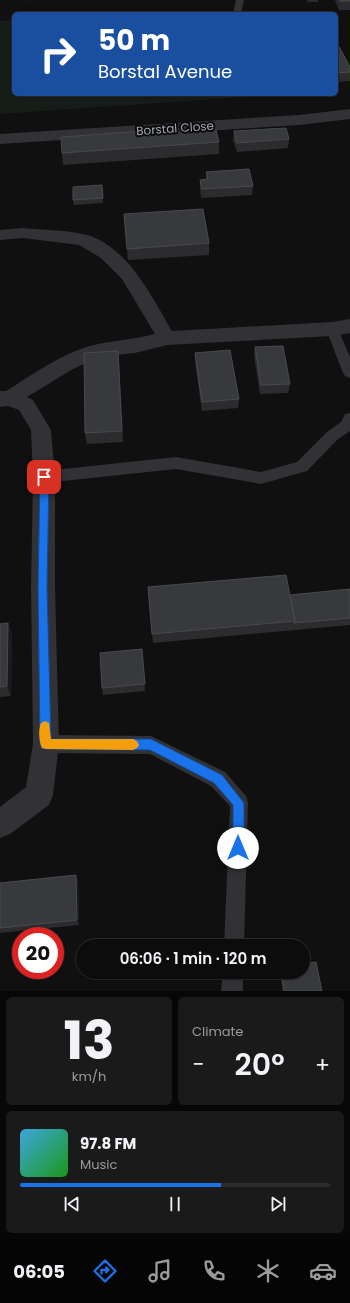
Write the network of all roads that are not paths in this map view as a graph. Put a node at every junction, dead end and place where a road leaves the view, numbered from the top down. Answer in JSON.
{"nodes":[{"id":1,"x":240,"y":0,"type":"edge"},
{"id":2,"x":237,"y":12,"type":"edge"},
{"id":3,"x":350,"y":114,"type":"edge"},
{"id":4,"x":0,"y":139,"type":"edge"},
{"id":5,"x":0,"y":235,"type":"edge"},
{"id":6,"x":341,"y":328,"type":"edge"},
{"id":7,"x":167,"y":338,"type":"junction"},
{"id":8,"x":350,"y":372,"type":"edge"},
{"id":9,"x":5,"y":399,"type":"edge"},
{"id":10,"x":350,"y":418,"type":"edge"},
{"id":11,"x":44,"y":477,"type":"junction"},
{"id":12,"x":46,"y":744,"type":"junction"},
{"id":13,"x":0,"y":824,"type":"edge"},
{"id":14,"x":234,"y":939,"type":"edge"},
{"id":15,"x":233,"y":979,"type":"edge"},
{"id":16,"x":232,"y":991,"type":"edge"}],
"edges":[{"from":1,"to":2,"type":"lane"},
{"from":3,"to":4,"type":"street","name":"Borstal Close"},
{"from":5,"to":7,"type":"street"},
{"from":6,"to":7,"type":"street"},
{"from":6,"to":8,"type":"lane"},
{"from":7,"to":9,"type":"street"},
{"from":9,"to":11,"type":"street"},
{"from":10,"to":11,"type":"lane"},
{"from":11,"to":12,"type":"street"},
{"from":12,"to":13,"type":"street"},
{"from":12,"to":14,"type":"lane"},
{"from":15,"to":16,"type":"lane"}]}
